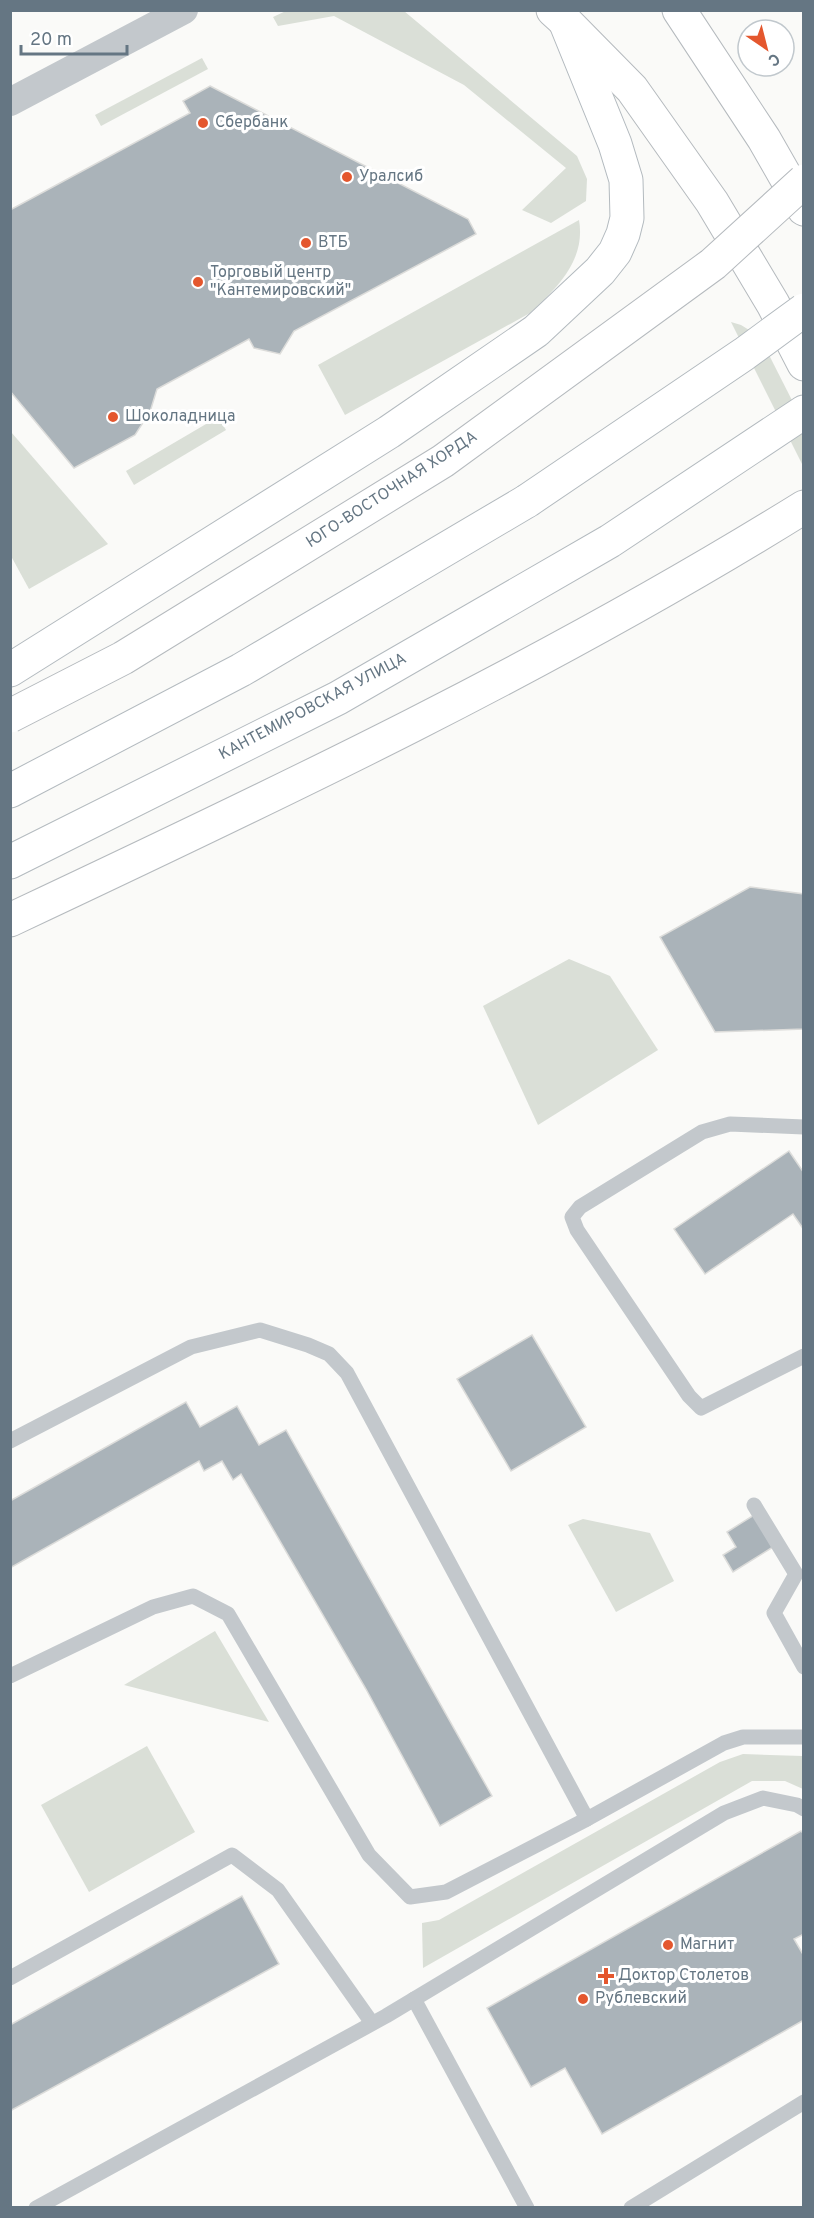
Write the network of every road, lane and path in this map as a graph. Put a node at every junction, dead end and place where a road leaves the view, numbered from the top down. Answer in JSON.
{"nodes":[{"id":1,"x":184,"y":10,"type":"edge"},
{"id":2,"x":679,"y":10,"type":"edge"},
{"id":3,"x":558,"y":15,"type":"edge"},
{"id":4,"x":10,"y":102,"type":"edge"},
{"id":5,"x":804,"y":181,"type":"edge"},
{"id":6,"x":804,"y":209,"type":"edge"},
{"id":7,"x":804,"y":310,"type":"edge"},
{"id":8,"x":804,"y":364,"type":"edge"},
{"id":9,"x":804,"y":412,"type":"edge"},
{"id":10,"x":804,"y":507,"type":"edge"},
{"id":11,"x":10,"y":670,"type":"edge"},
{"id":12,"x":10,"y":716,"type":"edge"},
{"id":13,"x":10,"y":791,"type":"edge"},
{"id":14,"x":10,"y":862,"type":"edge"},
{"id":15,"x":10,"y":920,"type":"edge"},
{"id":16,"x":804,"y":1127,"type":"edge"},
{"id":17,"x":804,"y":1356,"type":"edge"},
{"id":18,"x":10,"y":1441,"type":"edge"},
{"id":19,"x":754,"y":1505,"type":"dead end"},
{"id":20,"x":804,"y":1667,"type":"edge"},
{"id":21,"x":10,"y":1676,"type":"edge"},
{"id":22,"x":804,"y":1737,"type":"edge"},
{"id":23,"x":804,"y":1809,"type":"edge"},
{"id":24,"x":587,"y":1819,"type":"junction"},
{"id":25,"x":10,"y":1978,"type":"edge"},
{"id":26,"x":414,"y":1999,"type":"junction"},
{"id":27,"x":372,"y":2023,"type":"junction"},
{"id":28,"x":804,"y":2102,"type":"edge"},
{"id":29,"x":36,"y":2208,"type":"edge"},
{"id":30,"x":527,"y":2208,"type":"edge"},
{"id":31,"x":631,"y":2208,"type":"edge"}],
"edges":[{"from":1,"to":4,"type":"street"},
{"from":2,"to":6,"type":"main road"},
{"from":3,"to":8,"type":"main road"},
{"from":3,"to":11,"type":"main road"},
{"from":5,"to":12,"type":"main road","name":"ЮГО-ВОСТОЧНАЯ ХОРДА","bridge":true},
{"from":7,"to":13,"type":"main road","bridge":true},
{"from":9,"to":14,"type":"main road","name":"КАНТЕМИРОВСКАЯ УЛИЦА"},
{"from":10,"to":15,"type":"main road"},
{"from":16,"to":17,"type":"lane"},
{"from":18,"to":24,"type":"lane"},
{"from":19,"to":20,"type":"lane"},
{"from":21,"to":24,"type":"lane"},
{"from":22,"to":24,"type":"lane"},
{"from":23,"to":26,"type":"lane"},
{"from":25,"to":27,"type":"lane"},
{"from":26,"to":27,"type":"lane"},
{"from":26,"to":30,"type":"lane"},
{"from":27,"to":29,"type":"lane"},
{"from":28,"to":31,"type":"lane"}]}
